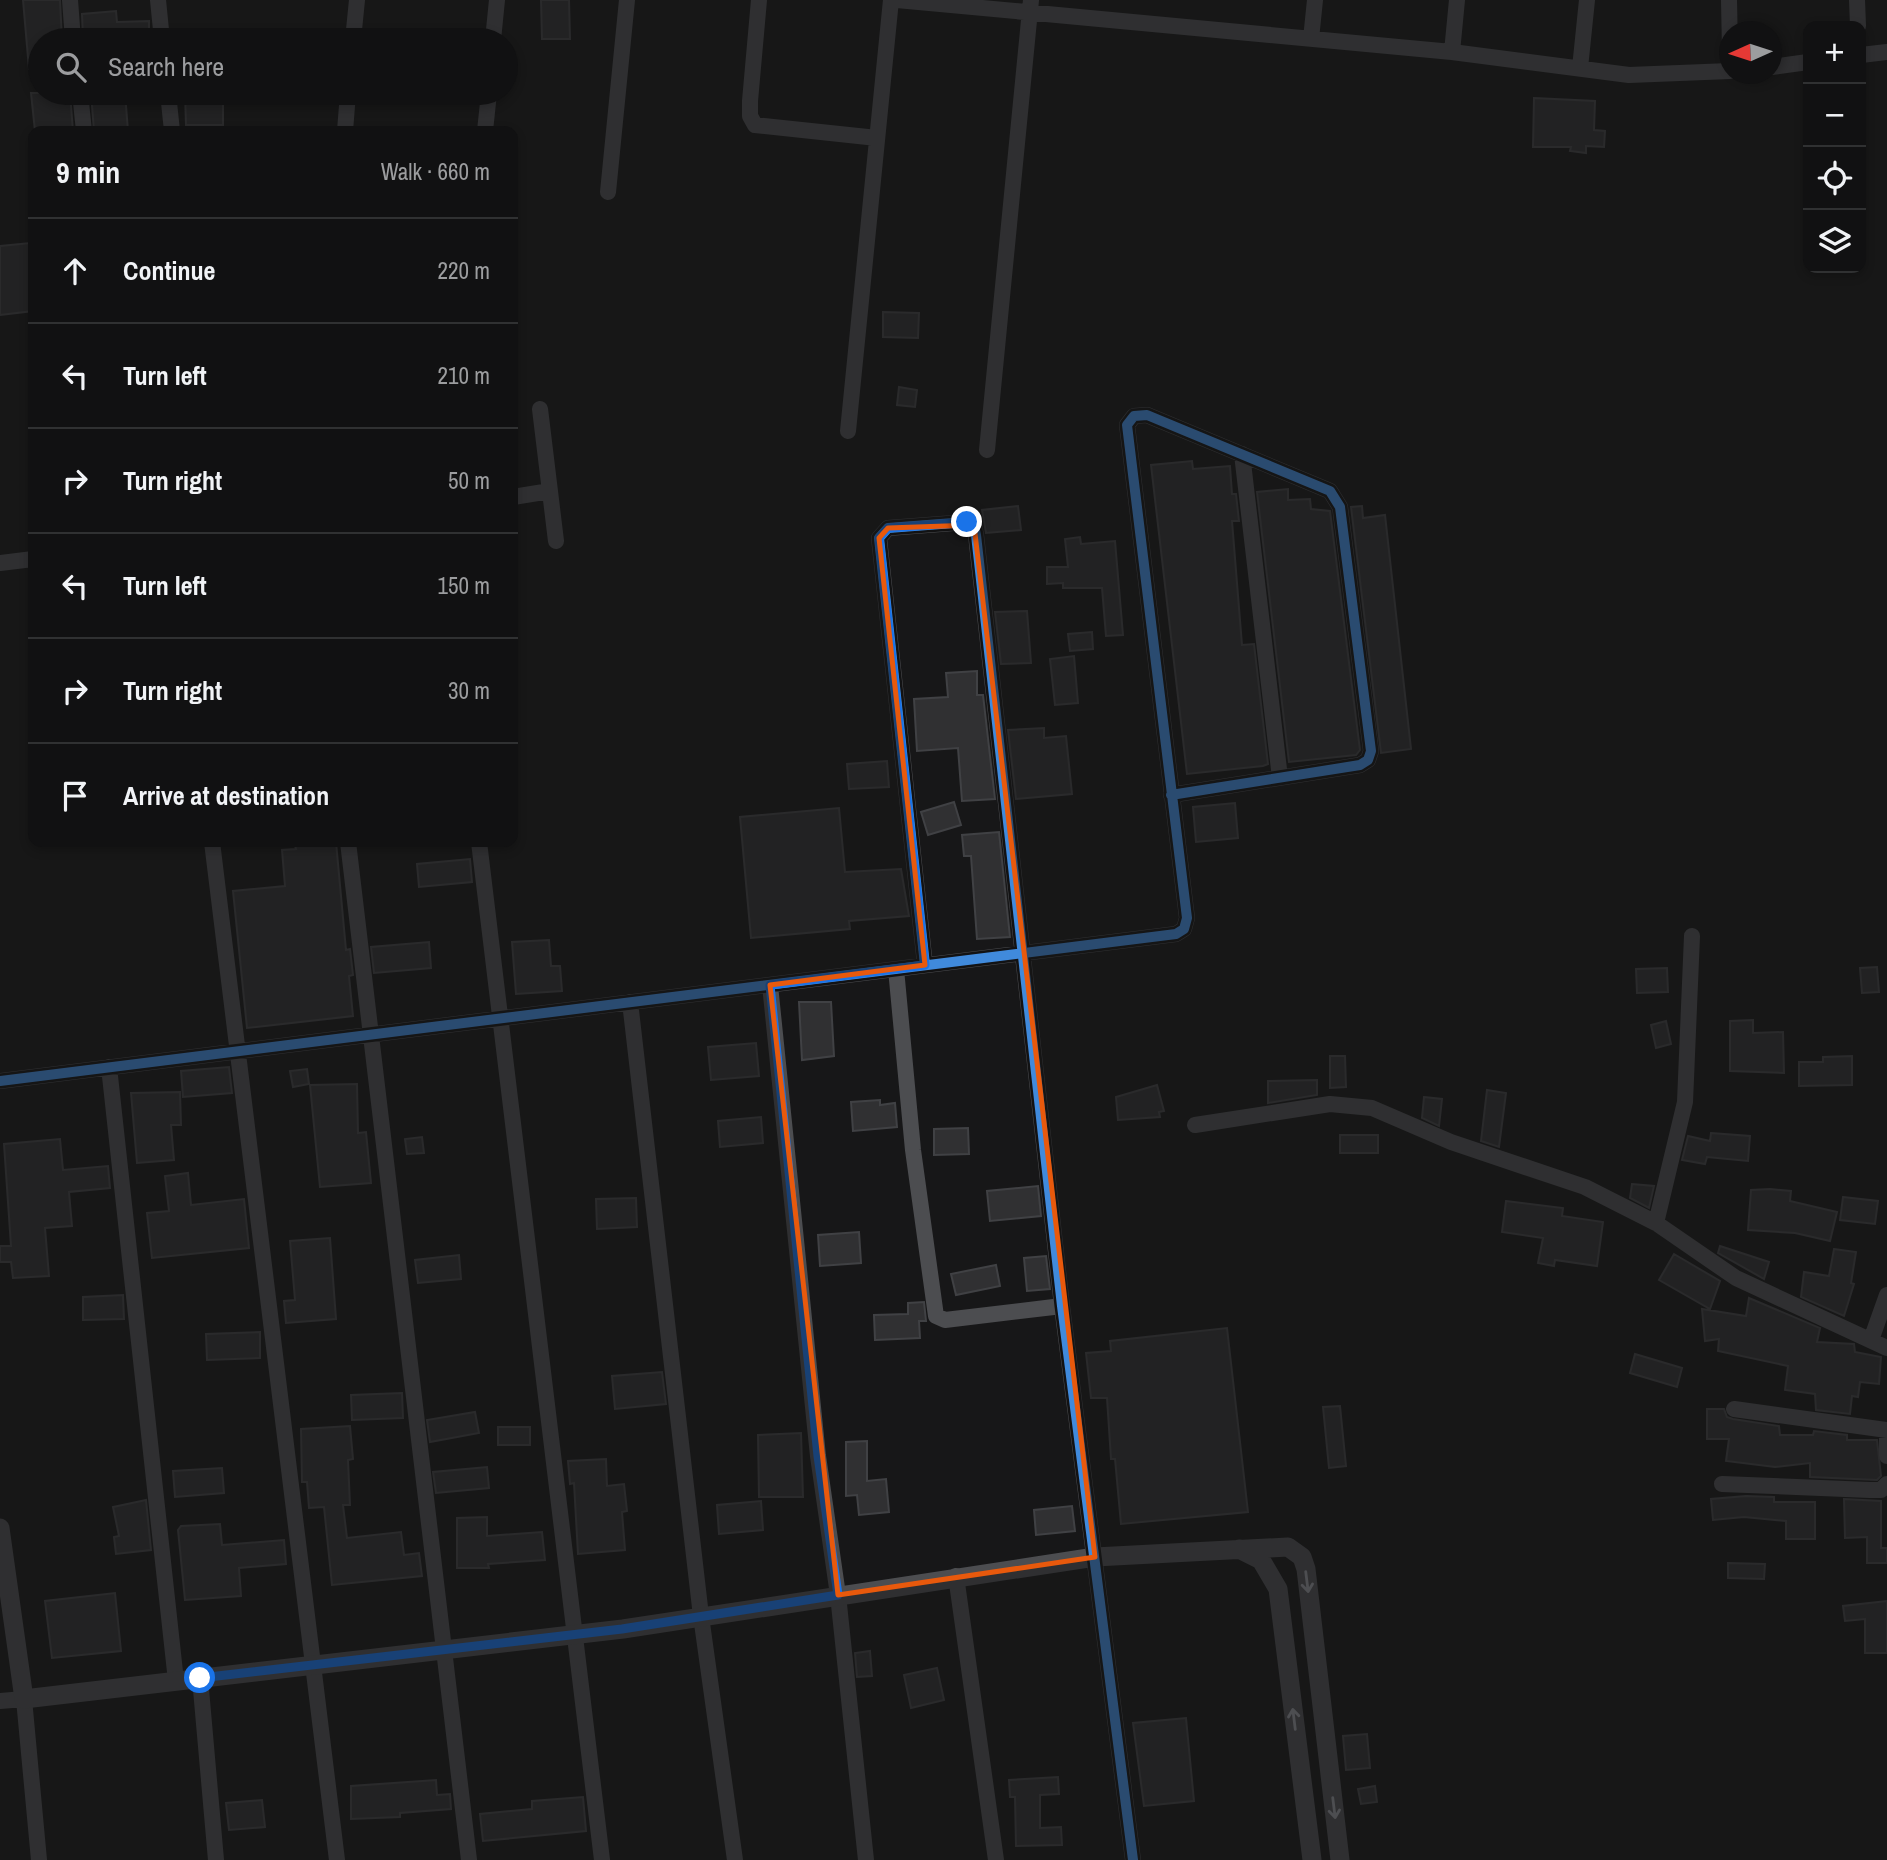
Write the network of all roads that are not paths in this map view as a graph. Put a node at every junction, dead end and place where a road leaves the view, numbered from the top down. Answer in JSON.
{"nodes":[{"id":1,"x":69,"y":0,"type":"edge"},
{"id":2,"x":158,"y":0,"type":"edge"},
{"id":3,"x":356,"y":0,"type":"edge"},
{"id":4,"x":496,"y":0,"type":"edge"},
{"id":5,"x":627,"y":0,"type":"edge"},
{"id":6,"x":759,"y":0,"type":"edge"},
{"id":7,"x":891,"y":0,"type":"edge"},
{"id":8,"x":897,"y":0,"type":"edge"},
{"id":9,"x":1315,"y":0,"type":"edge"},
{"id":10,"x":1457,"y":0,"type":"edge"},
{"id":11,"x":1587,"y":0,"type":"edge"},
{"id":12,"x":1729,"y":0,"type":"edge"},
{"id":13,"x":1857,"y":0,"type":"edge"},
{"id":14,"x":1030,"y":6,"type":"edge"},
{"id":15,"x":1729,"y":21,"type":"edge"},
{"id":16,"x":1858,"y":21,"type":"edge"},
{"id":17,"x":72,"y":28,"type":"edge"},
{"id":18,"x":161,"y":28,"type":"edge"},
{"id":19,"x":354,"y":28,"type":"edge"},
{"id":20,"x":494,"y":28,"type":"edge"},
{"id":21,"x":1311,"y":39,"type":"junction"},
{"id":22,"x":1452,"y":52,"type":"junction"},
{"id":23,"x":1887,"y":52,"type":"edge"},
{"id":24,"x":1866,"y":54,"type":"edge"},
{"id":25,"x":1803,"y":63,"type":"edge"},
{"id":26,"x":1782,"y":65,"type":"edge"},
{"id":27,"x":1580,"y":68,"type":"junction"},
{"id":28,"x":1719,"y":71,"type":"edge"},
{"id":29,"x":81,"y":105,"type":"edge"},
{"id":30,"x":169,"y":105,"type":"edge"},
{"id":31,"x":347,"y":105,"type":"edge"},
{"id":32,"x":488,"y":105,"type":"edge"},
{"id":33,"x":83,"y":126,"type":"edge"},
{"id":34,"x":171,"y":126,"type":"edge"},
{"id":35,"x":345,"y":126,"type":"edge"},
{"id":36,"x":486,"y":126,"type":"edge"},
{"id":37,"x":877,"y":138,"type":"junction"},
{"id":38,"x":608,"y":192,"type":"dead end"},
{"id":39,"x":540,"y":409,"type":"dead end"},
{"id":40,"x":848,"y":431,"type":"dead end"},
{"id":41,"x":987,"y":450,"type":"dead end"},
{"id":42,"x":1242,"y":454,"type":"junction"},
{"id":43,"x":550,"y":491,"type":"junction"},
{"id":44,"x":518,"y":496,"type":"edge"},
{"id":45,"x":556,"y":541,"type":"dead end"},
{"id":46,"x":28,"y":560,"type":"edge"},
{"id":47,"x":0,"y":563,"type":"edge"},
{"id":48,"x":1280,"y":778,"type":"junction"},
{"id":49,"x":1171,"y":795,"type":"junction"},
{"id":50,"x":213,"y":847,"type":"edge"},
{"id":51,"x":349,"y":847,"type":"edge"},
{"id":52,"x":480,"y":847,"type":"edge"},
{"id":53,"x":1692,"y":936,"type":"dead end"},
{"id":54,"x":1023,"y":953,"type":"junction"},
{"id":55,"x":925,"y":965,"type":"junction"},
{"id":56,"x":896,"y":969,"type":"junction"},
{"id":57,"x":770,"y":985,"type":"junction"},
{"id":58,"x":630,"y":1002,"type":"junction"},
{"id":59,"x":500,"y":1018,"type":"junction"},
{"id":60,"x":371,"y":1034,"type":"junction"},
{"id":61,"x":238,"y":1051,"type":"junction"},
{"id":62,"x":109,"y":1067,"type":"junction"},
{"id":63,"x":0,"y":1081,"type":"edge"},
{"id":64,"x":1195,"y":1125,"type":"dead end"},
{"id":65,"x":1656,"y":1223,"type":"junction"},
{"id":66,"x":1887,"y":1295,"type":"edge"},
{"id":67,"x":1062,"y":1306,"type":"junction"},
{"id":68,"x":1871,"y":1340,"type":"junction"},
{"id":69,"x":1887,"y":1348,"type":"edge"},
{"id":70,"x":1734,"y":1409,"type":"dead end"},
{"id":71,"x":1887,"y":1430,"type":"edge"},
{"id":72,"x":1887,"y":1456,"type":"edge"},
{"id":73,"x":1722,"y":1484,"type":"dead end"},
{"id":74,"x":1887,"y":1484,"type":"edge"},
{"id":75,"x":0,"y":1528,"type":"edge"},
{"id":76,"x":1237,"y":1548,"type":"junction"},
{"id":77,"x":1095,"y":1557,"type":"junction"},
{"id":78,"x":956,"y":1576,"type":"junction"},
{"id":79,"x":838,"y":1595,"type":"junction"},
{"id":80,"x":701,"y":1616,"type":"junction"},
{"id":81,"x":575,"y":1634,"type":"junction"},
{"id":82,"x":443,"y":1649,"type":"junction"},
{"id":83,"x":313,"y":1664,"type":"junction"},
{"id":84,"x":200,"y":1678,"type":"junction"},
{"id":85,"x":176,"y":1681,"type":"junction"},
{"id":86,"x":24,"y":1699,"type":"junction"},
{"id":87,"x":0,"y":1701,"type":"edge"},
{"id":88,"x":39,"y":1860,"type":"edge"},
{"id":89,"x":216,"y":1860,"type":"edge"},
{"id":90,"x":337,"y":1860,"type":"edge"},
{"id":91,"x":468,"y":1860,"type":"edge"},
{"id":92,"x":602,"y":1860,"type":"edge"},
{"id":93,"x":735,"y":1860,"type":"edge"},
{"id":94,"x":866,"y":1860,"type":"edge"},
{"id":95,"x":996,"y":1860,"type":"edge"},
{"id":96,"x":1133,"y":1860,"type":"edge"},
{"id":97,"x":1312,"y":1860,"type":"edge"},
{"id":98,"x":1340,"y":1860,"type":"edge"}],
"edges":[{"from":1,"to":17,"type":"street"},
{"from":2,"to":18,"type":"street"},
{"from":3,"to":19,"type":"street"},
{"from":4,"to":20,"type":"street"},
{"from":5,"to":38,"type":"street"},
{"from":6,"to":37,"type":"street"},
{"from":7,"to":37,"type":"street"},
{"from":8,"to":14,"type":"street"},
{"from":9,"to":21,"type":"street"},
{"from":10,"to":22,"type":"street"},
{"from":11,"to":27,"type":"street"},
{"from":12,"to":15,"type":"street"},
{"from":13,"to":16,"type":"street"},
{"from":14,"to":21,"type":"street"},
{"from":14,"to":41,"type":"street"},
{"from":21,"to":22,"type":"street"},
{"from":22,"to":27,"type":"street"},
{"from":23,"to":24,"type":"street"},
{"from":25,"to":26,"type":"street"},
{"from":27,"to":28,"type":"street"},
{"from":29,"to":33,"type":"street"},
{"from":30,"to":34,"type":"street"},
{"from":31,"to":35,"type":"street"},
{"from":32,"to":36,"type":"street"},
{"from":37,"to":40,"type":"street"},
{"from":39,"to":43,"type":"street"},
{"from":42,"to":48,"type":"street"},
{"from":42,"to":48,"type":"street"},
{"from":42,"to":49,"type":"street"},
{"from":43,"to":44,"type":"street"},
{"from":43,"to":45,"type":"street"},
{"from":46,"to":47,"type":"street"},
{"from":48,"to":49,"type":"street"},
{"from":49,"to":54,"type":"street"},
{"from":50,"to":61,"type":"street"},
{"from":51,"to":60,"type":"street"},
{"from":52,"to":59,"type":"street"},
{"from":53,"to":65,"type":"street"},
{"from":54,"to":55,"type":"street"},
{"from":54,"to":55,"type":"street"},
{"from":54,"to":67,"type":"street"},
{"from":55,"to":56,"type":"street"},
{"from":56,"to":57,"type":"street"},
{"from":56,"to":67,"type":"street"},
{"from":57,"to":58,"type":"street"},
{"from":57,"to":79,"type":"street"},
{"from":58,"to":59,"type":"street"},
{"from":58,"to":80,"type":"street"},
{"from":59,"to":60,"type":"street"},
{"from":59,"to":81,"type":"street"},
{"from":60,"to":61,"type":"street"},
{"from":60,"to":82,"type":"street"},
{"from":61,"to":62,"type":"street"},
{"from":61,"to":83,"type":"street"},
{"from":62,"to":63,"type":"street"},
{"from":62,"to":85,"type":"street"},
{"from":64,"to":65,"type":"street"},
{"from":65,"to":68,"type":"street"},
{"from":66,"to":68,"type":"street"},
{"from":67,"to":77,"type":"street"},
{"from":68,"to":69,"type":"street"},
{"from":70,"to":71,"type":"street"},
{"from":71,"to":72,"type":"street"},
{"from":73,"to":74,"type":"street"},
{"from":75,"to":86,"type":"street"},
{"from":76,"to":77,"type":"street"},
{"from":97,"to":76,"type":"street","one_way":true},
{"from":76,"to":98,"type":"street","one_way":true},
{"from":77,"to":78,"type":"street"},
{"from":77,"to":96,"type":"street"},
{"from":78,"to":79,"type":"street"},
{"from":78,"to":95,"type":"street"},
{"from":79,"to":80,"type":"street"},
{"from":79,"to":94,"type":"street"},
{"from":80,"to":81,"type":"street"},
{"from":80,"to":93,"type":"street"},
{"from":81,"to":82,"type":"street"},
{"from":81,"to":92,"type":"street"},
{"from":82,"to":83,"type":"street"},
{"from":82,"to":91,"type":"street"},
{"from":83,"to":84,"type":"street"},
{"from":83,"to":90,"type":"street"},
{"from":84,"to":85,"type":"street"},
{"from":84,"to":89,"type":"street"},
{"from":85,"to":86,"type":"street"},
{"from":86,"to":87,"type":"street"},
{"from":86,"to":88,"type":"street"}]}
